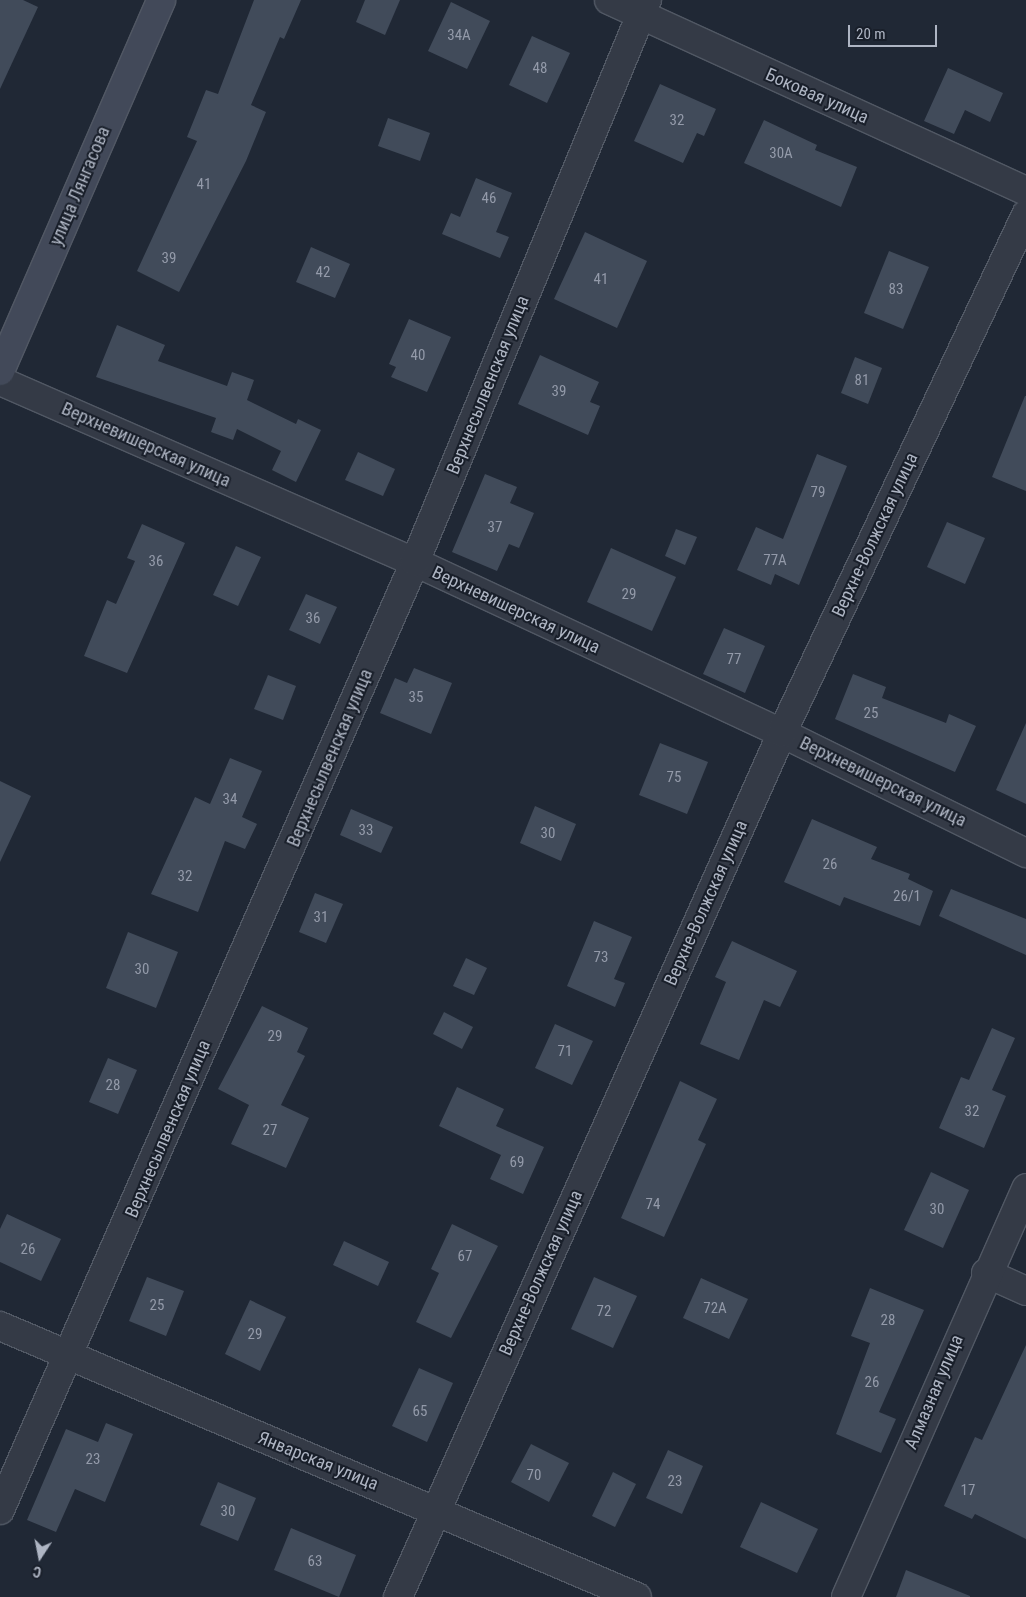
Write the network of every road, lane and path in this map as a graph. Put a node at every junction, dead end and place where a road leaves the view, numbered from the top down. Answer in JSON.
{"nodes":[{"id":1,"x":161,"y":0,"type":"edge"},
{"id":2,"x":609,"y":0,"type":"edge"},
{"id":3,"x":644,"y":8,"type":"edge"},
{"id":4,"x":1026,"y":190,"type":"edge"},
{"id":5,"x":1026,"y":215,"type":"edge"},
{"id":6,"x":0,"y":371,"type":"edge"},
{"id":7,"x":0,"y":381,"type":"edge"},
{"id":8,"x":415,"y":562,"type":"junction"},
{"id":9,"x":782,"y":733,"type":"junction"},
{"id":10,"x":1026,"y":853,"type":"edge"},
{"id":11,"x":1026,"y":1188,"type":"edge"},
{"id":12,"x":986,"y":1273,"type":"junction"},
{"id":13,"x":1026,"y":1291,"type":"edge"},
{"id":14,"x":0,"y":1326,"type":"edge"},
{"id":15,"x":69,"y":1358,"type":"junction"},
{"id":16,"x":0,"y":1510,"type":"edge"},
{"id":17,"x":436,"y":1510,"type":"junction"},
{"id":18,"x":398,"y":1597,"type":"edge"},
{"id":19,"x":637,"y":1597,"type":"edge"},
{"id":20,"x":846,"y":1597,"type":"edge"}],
"edges":[{"from":1,"to":6,"type":"main road","name":"улица Лянгасова"},
{"from":2,"to":3,"type":"street","name":"Боковая улица"},
{"from":3,"to":4,"type":"street","name":"Боковая улица"},
{"from":3,"to":8,"type":"street","name":"Верхнесылвенская улица"},
{"from":5,"to":9,"type":"street","name":"Верхне-Волжская улица"},
{"from":7,"to":8,"type":"street","name":"Верхневишерская улица"},
{"from":8,"to":9,"type":"street","name":"Верхневишерская улица"},
{"from":8,"to":15,"type":"street","name":"Верхнесылвенская улица"},
{"from":9,"to":10,"type":"street","name":"Верхневишерская улица"},
{"from":9,"to":17,"type":"street","name":"Верхне-Волжская улица"},
{"from":11,"to":12,"type":"street","name":"Алмазная улица"},
{"from":12,"to":13,"type":"street"},
{"from":12,"to":20,"type":"street","name":"Алмазная улица"},
{"from":14,"to":15,"type":"street","name":"Январская улица"},
{"from":15,"to":16,"type":"street","name":"Верхнесылвенская улица"},
{"from":15,"to":17,"type":"street","name":"Январская улица"},
{"from":17,"to":18,"type":"street","name":"Верхне-Волжская улица"},
{"from":17,"to":19,"type":"street","name":"Январская улица"}]}
